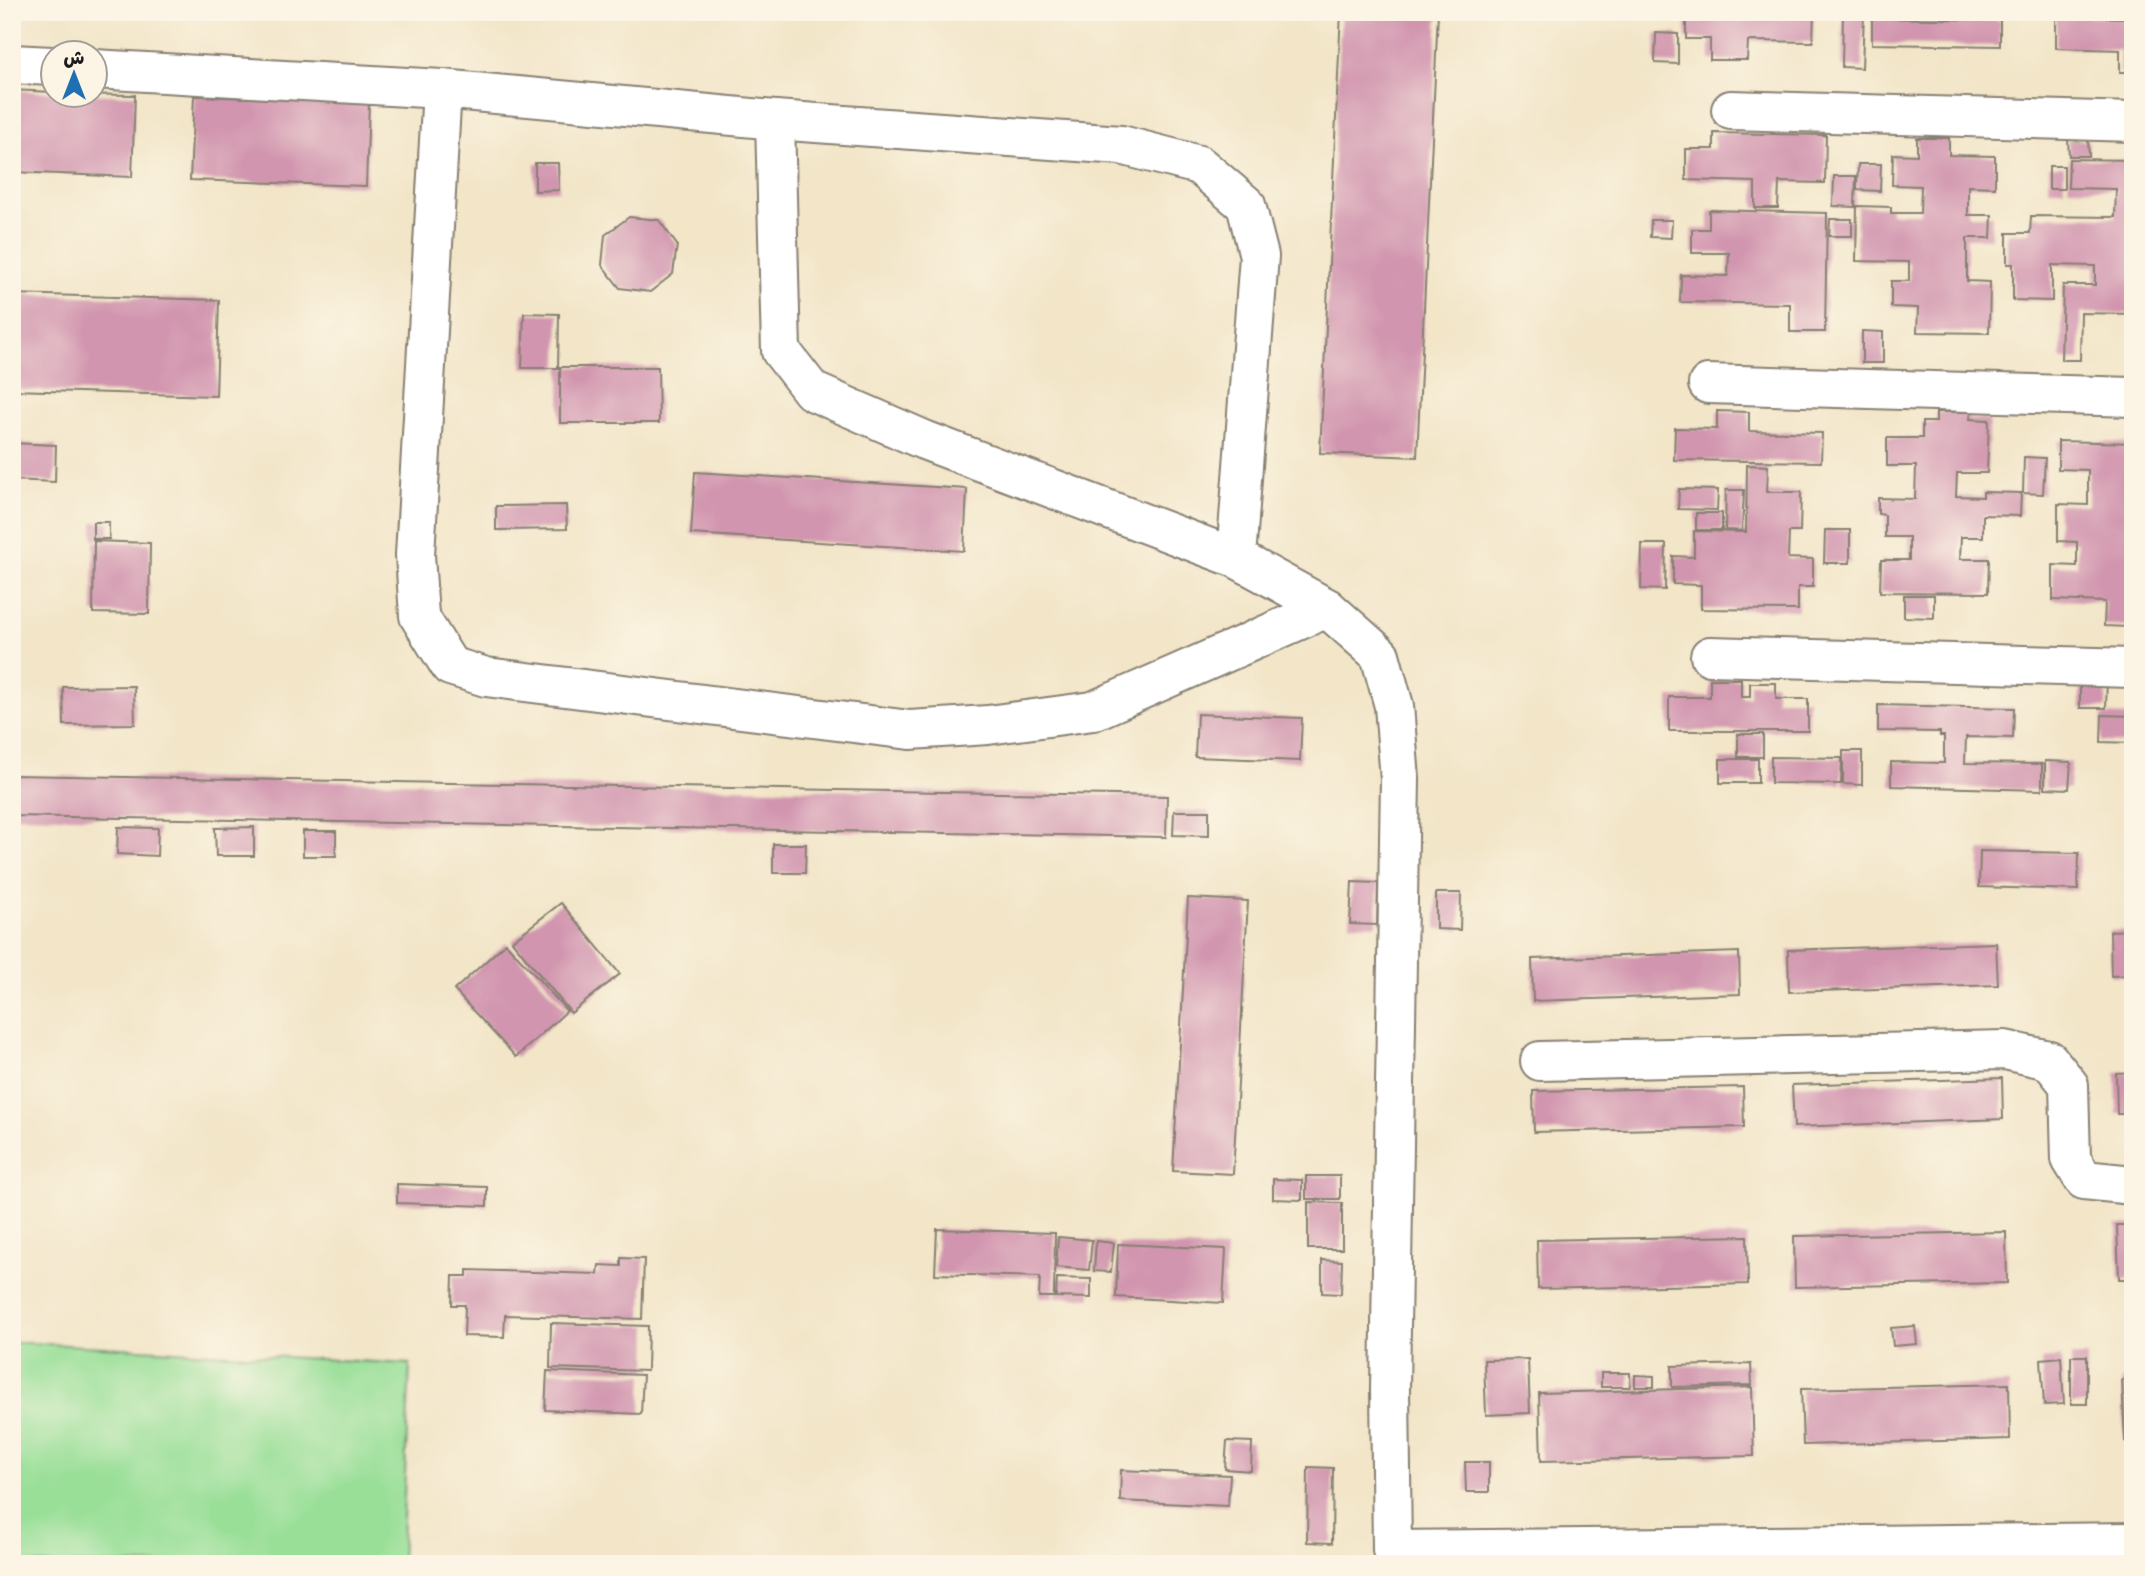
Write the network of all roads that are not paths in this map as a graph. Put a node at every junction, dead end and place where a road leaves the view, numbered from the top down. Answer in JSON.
{"nodes":[{"id":1,"x":12,"y":64,"type":"edge"},
{"id":2,"x":38,"y":65,"type":"edge"},
{"id":3,"x":108,"y":69,"type":"edge"},
{"id":4,"x":442,"y":89,"type":"junction"},
{"id":5,"x":1731,"y":110,"type":"dead end"},
{"id":6,"x":775,"y":120,"type":"junction"},
{"id":7,"x":2133,"y":122,"type":"edge"},
{"id":8,"x":1708,"y":384,"type":"dead end"},
{"id":9,"x":2133,"y":397,"type":"edge"},
{"id":10,"x":1236,"y":558,"type":"junction"},
{"id":11,"x":1327,"y":608,"type":"junction"},
{"id":12,"x":1710,"y":656,"type":"dead end"},
{"id":13,"x":2133,"y":668,"type":"edge"},
{"id":14,"x":1540,"y":1061,"type":"dead end"},
{"id":15,"x":2133,"y":1185,"type":"edge"},
{"id":16,"x":2133,"y":1542,"type":"edge"},
{"id":17,"x":1392,"y":1557,"type":"edge"}],
"edges":[{"from":1,"to":2,"type":"street"},
{"from":3,"to":4,"type":"street"},
{"from":4,"to":6,"type":"street"},
{"from":4,"to":11,"type":"street"},
{"from":5,"to":7,"type":"street"},
{"from":6,"to":10,"type":"street"},
{"from":6,"to":10,"type":"street"},
{"from":8,"to":9,"type":"street"},
{"from":10,"to":11,"type":"street"},
{"from":11,"to":17,"type":"street"},
{"from":12,"to":13,"type":"street"},
{"from":14,"to":15,"type":"street"},
{"from":16,"to":17,"type":"street"}]}
